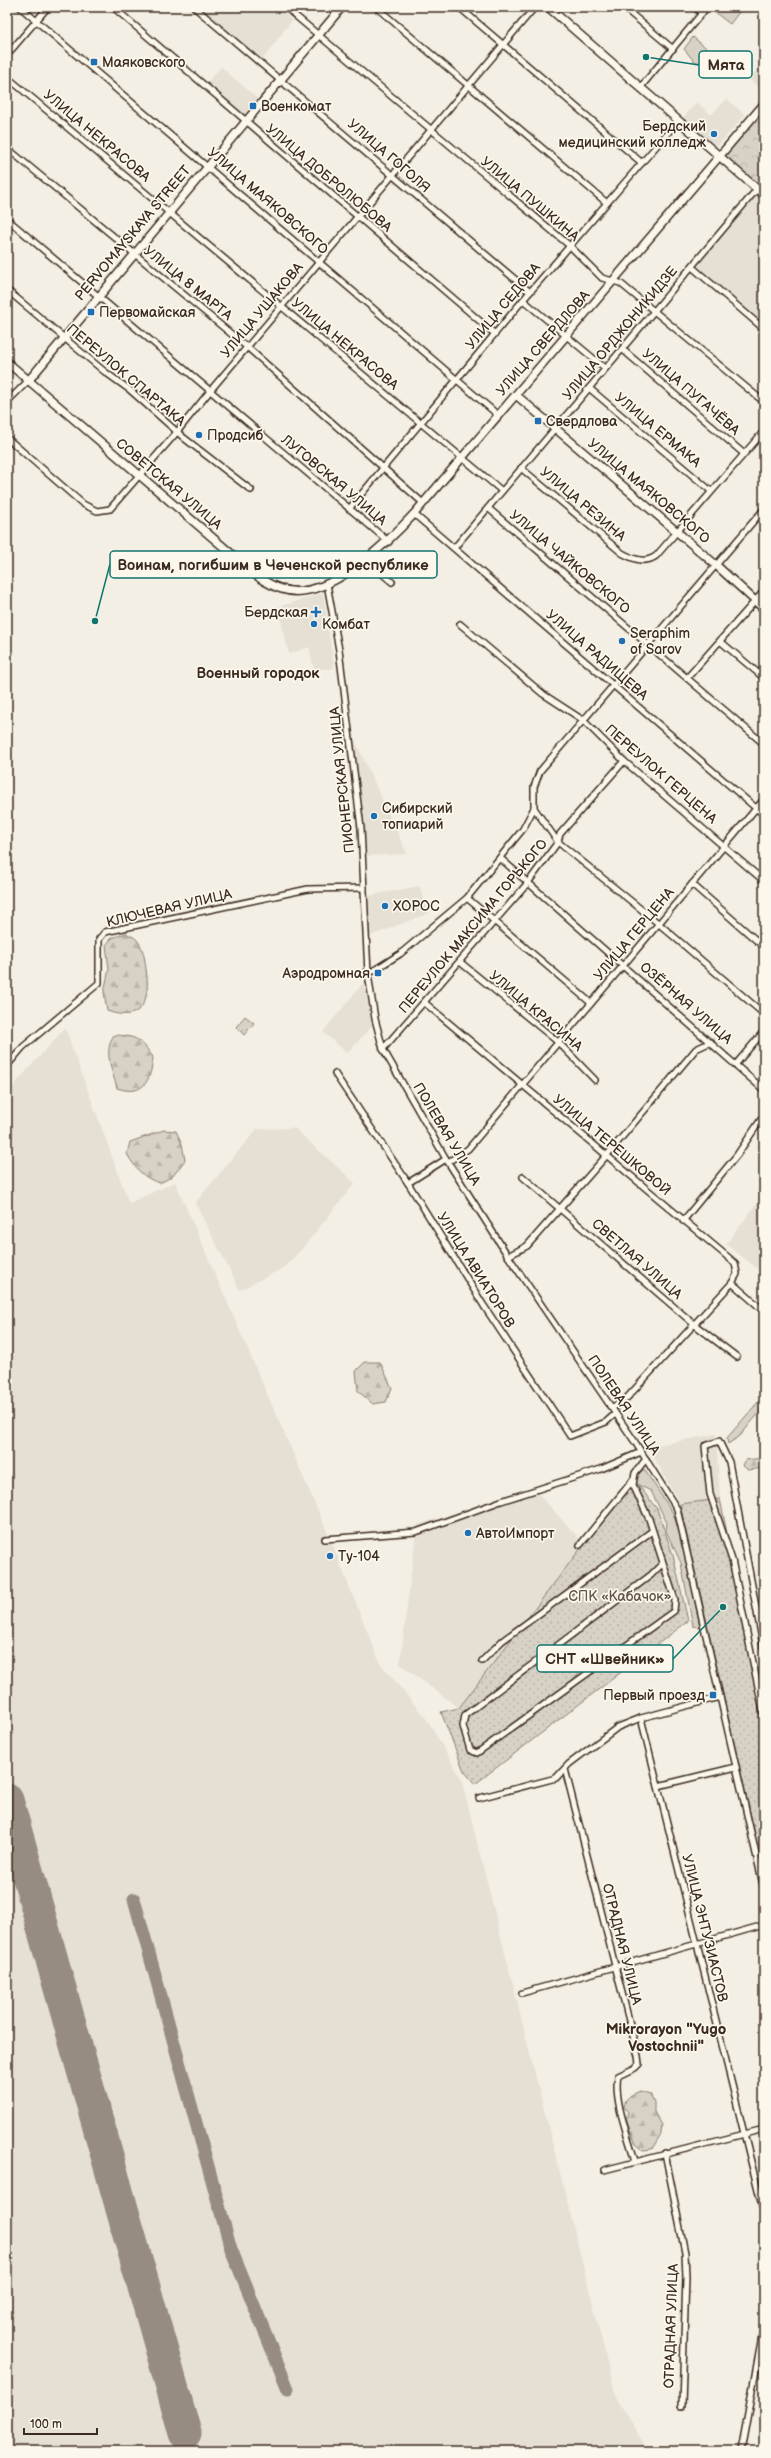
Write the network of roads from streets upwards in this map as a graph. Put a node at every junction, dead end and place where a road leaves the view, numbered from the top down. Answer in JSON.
{"nodes":[{"id":1,"x":20,"y":7,"type":"edge"},
{"id":2,"x":48,"y":7,"type":"edge"},
{"id":3,"x":113,"y":7,"type":"edge"},
{"id":4,"x":194,"y":7,"type":"edge"},
{"id":5,"x":285,"y":7,"type":"edge"},
{"id":6,"x":342,"y":7,"type":"edge"},
{"id":7,"x":376,"y":7,"type":"edge"},
{"id":8,"x":459,"y":7,"type":"edge"},
{"id":9,"x":535,"y":7,"type":"edge"},
{"id":10,"x":548,"y":7,"type":"edge"},
{"id":11,"x":623,"y":7,"type":"edge"},
{"id":12,"x":694,"y":7,"type":"edge"},
{"id":13,"x":707,"y":7,"type":"edge"},
{"id":14,"x":702,"y":13,"type":"junction"},
{"id":15,"x":36,"y":20,"type":"junction"},
{"id":16,"x":318,"y":35,"type":"junction"},
{"id":17,"x":503,"y":45,"type":"junction"},
{"id":18,"x":673,"y":49,"type":"junction"},
{"id":19,"x":7,"y":55,"type":"edge"},
{"id":20,"x":7,"y":77,"type":"edge"},
{"id":21,"x":280,"y":79,"type":"junction"},
{"id":22,"x":468,"y":86,"type":"junction"},
{"id":23,"x":640,"y":88,"type":"junction"},
{"id":24,"x":764,"y":104,"type":"edge"},
{"id":25,"x":244,"y":121,"type":"junction"},
{"id":26,"x":678,"y":121,"type":"junction"},
{"id":27,"x":429,"y":130,"type":"junction"},
{"id":28,"x":7,"y":148,"type":"edge"},
{"id":29,"x":719,"y":157,"type":"junction"},
{"id":30,"x":642,"y":163,"type":"junction"},
{"id":31,"x":207,"y":165,"type":"junction"},
{"id":32,"x":394,"y":175,"type":"junction"},
{"id":33,"x":757,"y":189,"type":"junction"},
{"id":34,"x":764,"y":195,"type":"edge"},
{"id":35,"x":607,"y":203,"type":"junction"},
{"id":36,"x":169,"y":211,"type":"junction"},
{"id":37,"x":357,"y":218,"type":"junction"},
{"id":38,"x":7,"y":219,"type":"edge"},
{"id":39,"x":570,"y":246,"type":"junction"},
{"id":40,"x":133,"y":254,"type":"junction"},
{"id":41,"x":319,"y":262,"type":"junction"},
{"id":42,"x":692,"y":267,"type":"junction"},
{"id":43,"x":613,"y":281,"type":"junction"},
{"id":44,"x":7,"y":290,"type":"edge"},
{"id":45,"x":530,"y":292,"type":"junction"},
{"id":46,"x":98,"y":296,"type":"junction"},
{"id":47,"x":523,"y":300,"type":"junction"},
{"id":48,"x":281,"y":307,"type":"junction"},
{"id":49,"x":655,"y":311,"type":"junction"},
{"id":50,"x":764,"y":329,"type":"edge"},
{"id":51,"x":495,"y":334,"type":"junction"},
{"id":52,"x":566,"y":336,"type":"junction"},
{"id":53,"x":63,"y":338,"type":"junction"},
{"id":54,"x":247,"y":347,"type":"junction"},
{"id":55,"x":622,"y":349,"type":"junction"},
{"id":56,"x":7,"y":362,"type":"edge"},
{"id":57,"x":605,"y":368,"type":"junction"},
{"id":58,"x":456,"y":379,"type":"junction"},
{"id":59,"x":28,"y":380,"type":"junction"},
{"id":60,"x":590,"y":388,"type":"junction"},
{"id":61,"x":210,"y":391,"type":"junction"},
{"id":62,"x":516,"y":395,"type":"junction"},
{"id":63,"x":7,"y":402,"type":"edge"},
{"id":64,"x":764,"y":402,"type":"edge"},
{"id":65,"x":498,"y":415,"type":"junction"},
{"id":66,"x":421,"y":423,"type":"junction"},
{"id":67,"x":555,"y":428,"type":"junction"},
{"id":68,"x":764,"y":431,"type":"edge"},
{"id":69,"x":177,"y":432,"type":"junction"},
{"id":70,"x":7,"y":438,"type":"edge"},
{"id":71,"x":743,"y":453,"type":"junction"},
{"id":72,"x":462,"y":457,"type":"junction"},
{"id":73,"x":383,"y":467,"type":"junction"},
{"id":74,"x":521,"y":468,"type":"junction"},
{"id":75,"x":138,"y":476,"type":"junction"},
{"id":76,"x":251,"y":490,"type":"dead end"},
{"id":77,"x":502,"y":491,"type":"junction"},
{"id":78,"x":711,"y":491,"type":"junction"},
{"id":79,"x":423,"y":503,"type":"junction"},
{"id":80,"x":488,"y":508,"type":"junction"},
{"id":81,"x":349,"y":509,"type":"junction"},
{"id":82,"x":764,"y":509,"type":"edge"},
{"id":83,"x":414,"y":514,"type":"junction"},
{"id":84,"x":676,"y":531,"type":"junction"},
{"id":85,"x":389,"y":542,"type":"junction"},
{"id":86,"x":455,"y":547,"type":"junction"},
{"id":87,"x":365,"y":559,"type":"junction"},
{"id":88,"x":716,"y":565,"type":"junction"},
{"id":89,"x":392,"y":582,"type":"dead end"},
{"id":90,"x":327,"y":584,"type":"junction"},
{"id":91,"x":764,"y":591,"type":"edge"},
{"id":92,"x":755,"y":602,"type":"junction"},
{"id":93,"x":764,"y":609,"type":"edge"},
{"id":94,"x":460,"y":624,"type":"dead end"},
{"id":95,"x":720,"y":641,"type":"junction"},
{"id":96,"x":648,"y":644,"type":"junction"},
{"id":97,"x":687,"y":678,"type":"junction"},
{"id":98,"x":764,"y":678,"type":"edge"},
{"id":99,"x":612,"y":685,"type":"junction"},
{"id":100,"x":583,"y":720,"type":"junction"},
{"id":101,"x":764,"y":744,"type":"edge"},
{"id":102,"x":624,"y":761,"type":"junction"},
{"id":103,"x":764,"y":799,"type":"edge"},
{"id":104,"x":534,"y":808,"type":"junction"},
{"id":105,"x":756,"y":808,"type":"junction"},
{"id":106,"x":764,"y":815,"type":"edge"},
{"id":107,"x":558,"y":842,"type":"junction"},
{"id":108,"x":724,"y":846,"type":"junction"},
{"id":109,"x":500,"y":858,"type":"junction"},
{"id":110,"x":764,"y":881,"type":"edge"},
{"id":111,"x":527,"y":884,"type":"junction"},
{"id":112,"x":692,"y":884,"type":"junction"},
{"id":113,"x":364,"y":888,"type":"junction"},
{"id":114,"x":466,"y":898,"type":"junction"},
{"id":115,"x":494,"y":922,"type":"junction"},
{"id":116,"x":658,"y":922,"type":"junction"},
{"id":117,"x":764,"y":947,"type":"edge"},
{"id":118,"x":460,"y":962,"type":"junction"},
{"id":119,"x":623,"y":964,"type":"junction"},
{"id":120,"x":368,"y":974,"type":"junction"},
{"id":121,"x":425,"y":1003,"type":"junction"},
{"id":122,"x":591,"y":1003,"type":"junction"},
{"id":123,"x":764,"y":1014,"type":"edge"},
{"id":124,"x":764,"y":1031,"type":"edge"},
{"id":125,"x":558,"y":1042,"type":"junction"},
{"id":126,"x":711,"y":1042,"type":"junction"},
{"id":127,"x":383,"y":1049,"type":"junction"},
{"id":128,"x":736,"y":1064,"type":"junction"},
{"id":129,"x":7,"y":1066,"type":"edge"},
{"id":130,"x":335,"y":1074,"type":"dead end"},
{"id":131,"x":595,"y":1080,"type":"dead end"},
{"id":132,"x":522,"y":1085,"type":"junction"},
{"id":133,"x":764,"y":1090,"type":"edge"},
{"id":134,"x":764,"y":1115,"type":"edge"},
{"id":135,"x":607,"y":1155,"type":"junction"},
{"id":136,"x":447,"y":1161,"type":"junction"},
{"id":137,"x":523,"y":1177,"type":"dead end"},
{"id":138,"x":408,"y":1182,"type":"junction"},
{"id":139,"x":559,"y":1207,"type":"junction"},
{"id":140,"x":683,"y":1221,"type":"junction"},
{"id":141,"x":508,"y":1256,"type":"junction"},
{"id":142,"x":732,"y":1283,"type":"junction"},
{"id":143,"x":764,"y":1311,"type":"edge"},
{"id":144,"x":695,"y":1325,"type":"junction"},
{"id":145,"x":737,"y":1357,"type":"dead end"},
{"id":146,"x":610,"y":1406,"type":"junction"},
{"id":147,"x":615,"y":1414,"type":"junction"},
{"id":148,"x":641,"y":1452,"type":"junction"},
{"id":149,"x":646,"y":1459,"type":"junction"},
{"id":150,"x":633,"y":1480,"type":"junction"},
{"id":151,"x":652,"y":1531,"type":"junction"},
{"id":152,"x":325,"y":1539,"type":"dead end"},
{"id":153,"x":580,"y":1545,"type":"dead end"},
{"id":154,"x":662,"y":1564,"type":"junction"},
{"id":155,"x":764,"y":1650,"type":"edge"},
{"id":156,"x":482,"y":1661,"type":"dead end"},
{"id":157,"x":720,"y":1697,"type":"junction"},
{"id":158,"x":764,"y":1716,"type":"edge"},
{"id":159,"x":641,"y":1718,"type":"junction"},
{"id":160,"x":736,"y":1767,"type":"junction"},
{"id":161,"x":565,"y":1769,"type":"junction"},
{"id":162,"x":658,"y":1786,"type":"junction"},
{"id":163,"x":479,"y":1798,"type":"dead end"},
{"id":164,"x":764,"y":1889,"type":"edge"},
{"id":165,"x":764,"y":1925,"type":"edge"},
{"id":166,"x":697,"y":1944,"type":"junction"},
{"id":167,"x":616,"y":1966,"type":"junction"},
{"id":168,"x":522,"y":1993,"type":"dead end"},
{"id":169,"x":764,"y":2129,"type":"edge"},
{"id":170,"x":744,"y":2134,"type":"junction"},
{"id":171,"x":665,"y":2153,"type":"junction"},
{"id":172,"x":635,"y":2161,"type":"junction"},
{"id":173,"x":604,"y":2170,"type":"dead end"},
{"id":174,"x":764,"y":2214,"type":"edge"},
{"id":175,"x":764,"y":2326,"type":"edge"},
{"id":176,"x":682,"y":2405,"type":"dead end"},
{"id":177,"x":741,"y":2451,"type":"edge"}],
"edges":[{"from":1,"to":15,"type":"street","name":"УЛИЦА МАЯКОВСКОГО"},
{"from":2,"to":15,"type":"street"},
{"from":3,"to":25,"type":"street","name":"УЛИЦА ДОБРОЛЮБОВА"},
{"from":4,"to":21,"type":"street","name":"УЛИЦА ГОГОЛЯ"},
{"from":5,"to":16,"type":"street","name":"УЛИЦА ПУШКИНА"},
{"from":6,"to":16,"type":"street","name":"PERVOMAYSKAYA STREET"},
{"from":7,"to":22,"type":"street"},
{"from":8,"to":17,"type":"street"},
{"from":9,"to":17,"type":"street","name":"УЛИЦА УШАКОВА"},
{"from":10,"to":23,"type":"street"},
{"from":11,"to":18,"type":"street"},
{"from":12,"to":14,"type":"street"},
{"from":13,"to":14,"type":"street"},
{"from":14,"to":18,"type":"street"},
{"from":15,"to":19,"type":"street"},
{"from":15,"to":31,"type":"street","name":"УЛИЦА МАЯКОВСКОГО"},
{"from":16,"to":21,"type":"street","name":"PERVOMAYSKAYA STREET"},
{"from":16,"to":27,"type":"street","name":"УЛИЦА ПУШКИНА"},
{"from":17,"to":22,"type":"street","name":"УЛИЦА УШАКОВА"},
{"from":17,"to":30,"type":"street"},
{"from":18,"to":23,"type":"street"},
{"from":20,"to":36,"type":"street","name":"УЛИЦА НЕКРАСОВА"},
{"from":21,"to":25,"type":"street","name":"PERVOMAYSKAYA STREET"},
{"from":21,"to":32,"type":"street","name":"УЛИЦА ГОГОЛЯ"},
{"from":22,"to":27,"type":"street","name":"УЛИЦА УШАКОВА"},
{"from":22,"to":35,"type":"street"},
{"from":23,"to":26,"type":"street"},
{"from":24,"to":29,"type":"street","name":"УЛИЦА СВЕРДЛОВА"},
{"from":25,"to":31,"type":"street","name":"PERVOMAYSKAYA STREET"},
{"from":25,"to":37,"type":"street","name":"УЛИЦА ДОБРОЛЮБОВА"},
{"from":26,"to":29,"type":"street"},
{"from":26,"to":30,"type":"street","name":"УЛИЦА СЕДОВА"},
{"from":27,"to":32,"type":"street","name":"УЛИЦА УШАКОВА"},
{"from":27,"to":39,"type":"street","name":"УЛИЦА ПУШКИНА"},
{"from":28,"to":40,"type":"street","name":"УЛИЦА 8 МАРТА"},
{"from":29,"to":33,"type":"street"},
{"from":29,"to":43,"type":"street","name":"УЛИЦА СВЕРДЛОВА"},
{"from":30,"to":35,"type":"street","name":"УЛИЦА СЕДОВА"},
{"from":31,"to":36,"type":"street","name":"PERVOMAYSKAYA STREET"},
{"from":31,"to":41,"type":"street","name":"УЛИЦА МАЯКОВСКОГО"},
{"from":32,"to":37,"type":"street","name":"УЛИЦА УШАКОВА"},
{"from":32,"to":45,"type":"street","name":"УЛИЦА ГОГОЛЯ"},
{"from":33,"to":34,"type":"street"},
{"from":33,"to":42,"type":"street","name":"УЛИЦА ОРДЖОНИКИДЗЕ"},
{"from":35,"to":39,"type":"street","name":"УЛИЦА СЕДОВА"},
{"from":36,"to":40,"type":"street","name":"PERVOMAYSKAYA STREET"},
{"from":36,"to":48,"type":"street","name":"УЛИЦА НЕКРАСОВА"},
{"from":37,"to":41,"type":"street","name":"УЛИЦА УШАКОВА"},
{"from":37,"to":51,"type":"street","name":"УЛИЦА ДОБРОЛЮБОВА"},
{"from":38,"to":46,"type":"street","name":"ЛУГОВСКАЯ УЛИЦА"},
{"from":39,"to":43,"type":"street","name":"УЛИЦА ПУШКИНА"},
{"from":39,"to":45,"type":"street","name":"УЛИЦА СЕДОВА"},
{"from":40,"to":46,"type":"street","name":"PERVOMAYSKAYA STREET"},
{"from":40,"to":54,"type":"street","name":"УЛИЦА 8 МАРТА"},
{"from":41,"to":48,"type":"street","name":"УЛИЦА УШАКОВА"},
{"from":41,"to":58,"type":"street","name":"УЛИЦА МАЯКОВСКОГО"},
{"from":42,"to":49,"type":"street","name":"УЛИЦА ОРДЖОНИКИДЗЕ"},
{"from":42,"to":50,"type":"street"},
{"from":43,"to":49,"type":"street","name":"УЛИЦА ПУШКИНА"},
{"from":43,"to":52,"type":"street","name":"УЛИЦА СВЕРДЛОВА"},
{"from":44,"to":53,"type":"street","name":"ПЕРЕУЛОК СПАРТАКА"},
{"from":45,"to":47,"type":"street","name":"УЛИЦА СЕДОВА"},
{"from":46,"to":53,"type":"street","name":"PERVOMAYSKAYA STREET"},
{"from":46,"to":61,"type":"street","name":"ЛУГОВСКАЯ УЛИЦА"},
{"from":47,"to":51,"type":"street","name":"УЛИЦА СЕДОВА"},
{"from":47,"to":52,"type":"street"},
{"from":48,"to":54,"type":"street","name":"УЛИЦА УШАКОВА"},
{"from":48,"to":66,"type":"street","name":"УЛИЦА НЕКРАСОВА"},
{"from":49,"to":55,"type":"street","name":"УЛИЦА ОРДЖОНИКИДЗЕ"},
{"from":49,"to":64,"type":"street","name":"УЛИЦА ПУШКИНА"},
{"from":51,"to":58,"type":"street","name":"УЛИЦА СЕДОВА"},
{"from":52,"to":57,"type":"street"},
{"from":52,"to":62,"type":"street","name":"УЛИЦА СВЕРДЛОВА"},
{"from":53,"to":59,"type":"street","name":"PERVOMAYSKAYA STREET"},
{"from":53,"to":69,"type":"street","name":"ПЕРЕУЛОК СПАРТАКА"},
{"from":54,"to":61,"type":"street","name":"УЛИЦА УШАКОВА"},
{"from":54,"to":73,"type":"street","name":"УЛИЦА 8 МАРТА"},
{"from":55,"to":57,"type":"street","name":"УЛИЦА ОРДЖОНИКИДЗЕ"},
{"from":55,"to":71,"type":"street","name":"УЛИЦА ПУГАЧЁВА"},
{"from":56,"to":59,"type":"street","name":"СОВЕТСКАЯ УЛИЦА"},
{"from":57,"to":60,"type":"street","name":"УЛИЦА ОРДЖОНИКИДЗЕ"},
{"from":58,"to":65,"type":"street","name":"УЛИЦА МАЯКОВСКОГО"},
{"from":58,"to":66,"type":"street","name":"УЛИЦА СЕДОВА"},
{"from":59,"to":63,"type":"street","name":"PERVOMAYSKAYA STREET"},
{"from":59,"to":75,"type":"street","name":"СОВЕТСКАЯ УЛИЦА"},
{"from":60,"to":67,"type":"street","name":"УЛИЦА ОРДЖОНИКИДЗЕ"},
{"from":60,"to":78,"type":"street","name":"УЛИЦА ЕРМАКА"},
{"from":61,"to":69,"type":"street","name":"УЛИЦА УШАКОВА"},
{"from":61,"to":81,"type":"street","name":"ЛУГОВСКАЯ УЛИЦА"},
{"from":62,"to":65,"type":"street","name":"УЛИЦА СВЕРДЛОВА"},
{"from":62,"to":67,"type":"street","name":"УЛИЦА МАЯКОВСКОГО"},
{"from":65,"to":72,"type":"street","name":"УЛИЦА СВЕРДЛОВА"},
{"from":66,"to":72,"type":"street","name":"УЛИЦА НЕКРАСОВА"},
{"from":66,"to":73,"type":"street","name":"УЛИЦА СЕДОВА"},
{"from":67,"to":74,"type":"street","name":"УЛИЦА ОРДЖОНИКИДЗЕ"},
{"from":67,"to":84,"type":"street","name":"УЛИЦА МАЯКОВСКОГО"},
{"from":68,"to":71,"type":"street"},
{"from":69,"to":75,"type":"street","name":"УЛИЦА УШАКОВА"},
{"from":69,"to":76,"type":"street","name":"ПЕРЕУЛОК СПАРТАКА"},
{"from":70,"to":75,"type":"street","name":"УЛИЦА УШАКОВА"},
{"from":71,"to":78,"type":"street"},
{"from":72,"to":77,"type":"street","name":"УЛИЦА НЕКРАСОВА"},
{"from":72,"to":79,"type":"street","name":"УЛИЦА СВЕРДЛОВА"},
{"from":73,"to":79,"type":"street","name":"УЛИЦА 8 МАРТА"},
{"from":73,"to":81,"type":"street","name":"УЛИЦА СЕДОВА"},
{"from":74,"to":77,"type":"street","name":"УЛИЦА ОРДЖОНИКИДЗЕ"},
{"from":74,"to":84,"type":"street","name":"УЛИЦА РЕЗИНА"},
{"from":75,"to":90,"type":"street","name":"СОВЕТСКАЯ УЛИЦА"},
{"from":77,"to":80,"type":"street","name":"УЛИЦА ОРДЖОНИКИДЗЕ"},
{"from":78,"to":84,"type":"street"},
{"from":79,"to":83,"type":"street","name":"УЛИЦА СВЕРДЛОВА"},
{"from":80,"to":86,"type":"street","name":"УЛИЦА ОРДЖОНИКИДЗЕ"},
{"from":80,"to":96,"type":"street","name":"УЛИЦА ЧАЙКОВСКОГО"},
{"from":81,"to":85,"type":"street","name":"ЛУГОВСКАЯ УЛИЦА"},
{"from":82,"to":88,"type":"street"},
{"from":83,"to":85,"type":"street","name":"УЛИЦА СВЕРДЛОВА"},
{"from":83,"to":86,"type":"street","name":"УЛИЦА РАДИЩЕВА"},
{"from":84,"to":88,"type":"street","name":"УЛИЦА МАЯКОВСКОГО"},
{"from":85,"to":87,"type":"street","name":"УЛИЦА СВЕРДЛОВА"},
{"from":86,"to":99,"type":"street","name":"УЛИЦА РАДИЩЕВА"},
{"from":87,"to":89,"type":"street"},
{"from":87,"to":90,"type":"street","name":"УЛИЦА СВЕРДЛОВА"},
{"from":88,"to":92,"type":"street","name":"УЛИЦА МАЯКОВСКОГО"},
{"from":88,"to":96,"type":"street"},
{"from":90,"to":113,"type":"street","name":"ПИОНЕРСКАЯ УЛИЦА"},
{"from":91,"to":92,"type":"street"},
{"from":92,"to":93,"type":"street","name":"УЛИЦА МАЯКОВСКОГО"},
{"from":92,"to":95,"type":"street"},
{"from":94,"to":100,"type":"street"},
{"from":95,"to":97,"type":"street"},
{"from":95,"to":98,"type":"street"},
{"from":96,"to":97,"type":"street","name":"УЛИЦА ЧАЙКОВСКОГО"},
{"from":96,"to":99,"type":"street"},
{"from":97,"to":101,"type":"street","name":"УЛИЦА ЧАЙКОВСКОГО"},
{"from":99,"to":100,"type":"street"},
{"from":99,"to":105,"type":"street","name":"УЛИЦА РАДИЩЕВА"},
{"from":100,"to":102,"type":"street","name":"ПЕРЕУЛОК ГЕРЦЕНА"},
{"from":100,"to":104,"type":"street"},
{"from":102,"to":107,"type":"street","name":"ПЕРЕУЛОК МАКСИМА ГОРЬКОГО"},
{"from":102,"to":108,"type":"street","name":"ПЕРЕУЛОК ГЕРЦЕНА"},
{"from":103,"to":105,"type":"street","name":"УЛИЦА ГЕРЦЕНА"},
{"from":104,"to":107,"type":"street"},
{"from":104,"to":109,"type":"street"},
{"from":105,"to":106,"type":"street","name":"УЛИЦА РАДИЩЕВА"},
{"from":105,"to":108,"type":"street","name":"УЛИЦА ГЕРЦЕНА"},
{"from":107,"to":111,"type":"street","name":"ПЕРЕУЛОК МАКСИМА ГОРЬКОГО"},
{"from":107,"to":116,"type":"street"},
{"from":108,"to":110,"type":"street","name":"ПЕРЕУЛОК ГЕРЦЕНА"},
{"from":108,"to":112,"type":"street","name":"УЛИЦА ГЕРЦЕНА"},
{"from":109,"to":111,"type":"street","name":"ОЗЁРНАЯ УЛИЦА"},
{"from":109,"to":114,"type":"street"},
{"from":111,"to":115,"type":"street","name":"ПЕРЕУЛОК МАКСИМА ГОРЬКОГО"},
{"from":111,"to":119,"type":"street","name":"ОЗЁРНАЯ УЛИЦА"},
{"from":112,"to":116,"type":"street","name":"УЛИЦА ГЕРЦЕНА"},
{"from":112,"to":117,"type":"street"},
{"from":113,"to":120,"type":"street","name":"ПИОНЕРСКАЯ УЛИЦА"},
{"from":113,"to":129,"type":"street","name":"КЛЮЧЕВАЯ УЛИЦА"},
{"from":114,"to":115,"type":"street"},
{"from":114,"to":120,"type":"street"},
{"from":115,"to":118,"type":"street","name":"ПЕРЕУЛОК МАКСИМА ГОРЬКОГО"},
{"from":115,"to":122,"type":"street"},
{"from":116,"to":119,"type":"street","name":"УЛИЦА ГЕРЦЕНА"},
{"from":116,"to":123,"type":"street"},
{"from":118,"to":121,"type":"street","name":"ПЕРЕУЛОК МАКСИМА ГОРЬКОГО"},
{"from":118,"to":125,"type":"street","name":"УЛИЦА КРАСИНА"},
{"from":119,"to":122,"type":"street","name":"УЛИЦА ГЕРЦЕНА"},
{"from":119,"to":126,"type":"street","name":"ОЗЁРНАЯ УЛИЦА"},
{"from":120,"to":127,"type":"street","name":"ПОЛЕВАЯ УЛИЦА"},
{"from":121,"to":127,"type":"street","name":"ПЕРЕУЛОК МАКСИМА ГОРЬКОГО"},
{"from":121,"to":132,"type":"street","name":"УЛИЦА ТЕРЕШКОВОЙ"},
{"from":122,"to":125,"type":"street","name":"УЛИЦА ГЕРЦЕНА"},
{"from":124,"to":128,"type":"street"},
{"from":125,"to":131,"type":"street","name":"УЛИЦА КРАСИНА"},
{"from":125,"to":132,"type":"street","name":"УЛИЦА ГЕРЦЕНА"},
{"from":126,"to":128,"type":"street","name":"ОЗЁРНАЯ УЛИЦА"},
{"from":126,"to":135,"type":"street"},
{"from":127,"to":136,"type":"street","name":"ПОЛЕВАЯ УЛИЦА"},
{"from":128,"to":133,"type":"street","name":"ОЗЁРНАЯ УЛИЦА"},
{"from":130,"to":138,"type":"street","name":"УЛИЦА АВИАТОРОВ"},
{"from":132,"to":135,"type":"street","name":"УЛИЦА ТЕРЕШКОВОЙ"},
{"from":132,"to":136,"type":"street","name":"УЛИЦА ГЕРЦЕНА"},
{"from":134,"to":140,"type":"street"},
{"from":135,"to":139,"type":"street"},
{"from":135,"to":140,"type":"street","name":"УЛИЦА ТЕРЕШКОВОЙ"},
{"from":136,"to":138,"type":"street","name":"УЛИЦА ГЕРЦЕНА"},
{"from":136,"to":141,"type":"street","name":"ПОЛЕВАЯ УЛИЦА"},
{"from":137,"to":139,"type":"street","name":"СВЕТЛАЯ УЛИЦА"},
{"from":138,"to":147,"type":"street","name":"УЛИЦА АВИАТОРОВ"},
{"from":139,"to":141,"type":"street"},
{"from":139,"to":144,"type":"street","name":"СВЕТЛАЯ УЛИЦА"},
{"from":140,"to":142,"type":"street","name":"УЛИЦА ТЕРЕШКОВОЙ"},
{"from":141,"to":146,"type":"street","name":"ПОЛЕВАЯ УЛИЦА"},
{"from":142,"to":143,"type":"street"},
{"from":142,"to":144,"type":"street"},
{"from":144,"to":145,"type":"street","name":"СВЕТЛАЯ УЛИЦА"},
{"from":144,"to":146,"type":"street"},
{"from":146,"to":147,"type":"street","name":"ПОЛЕВАЯ УЛИЦА"},
{"from":147,"to":148,"type":"street","name":"ПОЛЕВАЯ УЛИЦА"},
{"from":148,"to":149,"type":"street","name":"ПОЛЕВАЯ УЛИЦА"},
{"from":148,"to":152,"type":"street"},
{"from":149,"to":150,"type":"street"},
{"from":149,"to":157,"type":"street","name":"ПОЛЕВАЯ УЛИЦА"},
{"from":150,"to":151,"type":"street"},
{"from":150,"to":153,"type":"street"},
{"from":151,"to":154,"type":"street"},
{"from":151,"to":156,"type":"street"},
{"from":154,"to":154,"type":"street"},
{"from":155,"to":158,"type":"street"},
{"from":157,"to":159,"type":"street"},
{"from":157,"to":160,"type":"street","name":"ПОЛЕВАЯ УЛИЦА"},
{"from":159,"to":161,"type":"street"},
{"from":159,"to":162,"type":"street","name":"УЛИЦА ЭНТУЗИАСТОВ"},
{"from":160,"to":162,"type":"street"},
{"from":160,"to":164,"type":"street","name":"ПОЛЕВАЯ УЛИЦА"},
{"from":161,"to":163,"type":"street"},
{"from":161,"to":167,"type":"street","name":"ОТРАДНАЯ УЛИЦА"},
{"from":162,"to":166,"type":"street","name":"УЛИЦА ЭНТУЗИАСТОВ"},
{"from":165,"to":166,"type":"street"},
{"from":166,"to":167,"type":"street"},
{"from":166,"to":170,"type":"street","name":"УЛИЦА ЭНТУЗИАСТОВ"},
{"from":167,"to":168,"type":"street"},
{"from":167,"to":172,"type":"street","name":"ОТРАДНАЯ УЛИЦА"},
{"from":169,"to":170,"type":"street"},
{"from":170,"to":171,"type":"street"},
{"from":170,"to":174,"type":"street","name":"УЛИЦА ЭНТУЗИАСТОВ"},
{"from":171,"to":172,"type":"street"},
{"from":171,"to":176,"type":"street","name":"ОТРАДНАЯ УЛИЦА"},
{"from":172,"to":173,"type":"street"},
{"from":175,"to":177,"type":"street"}]}
